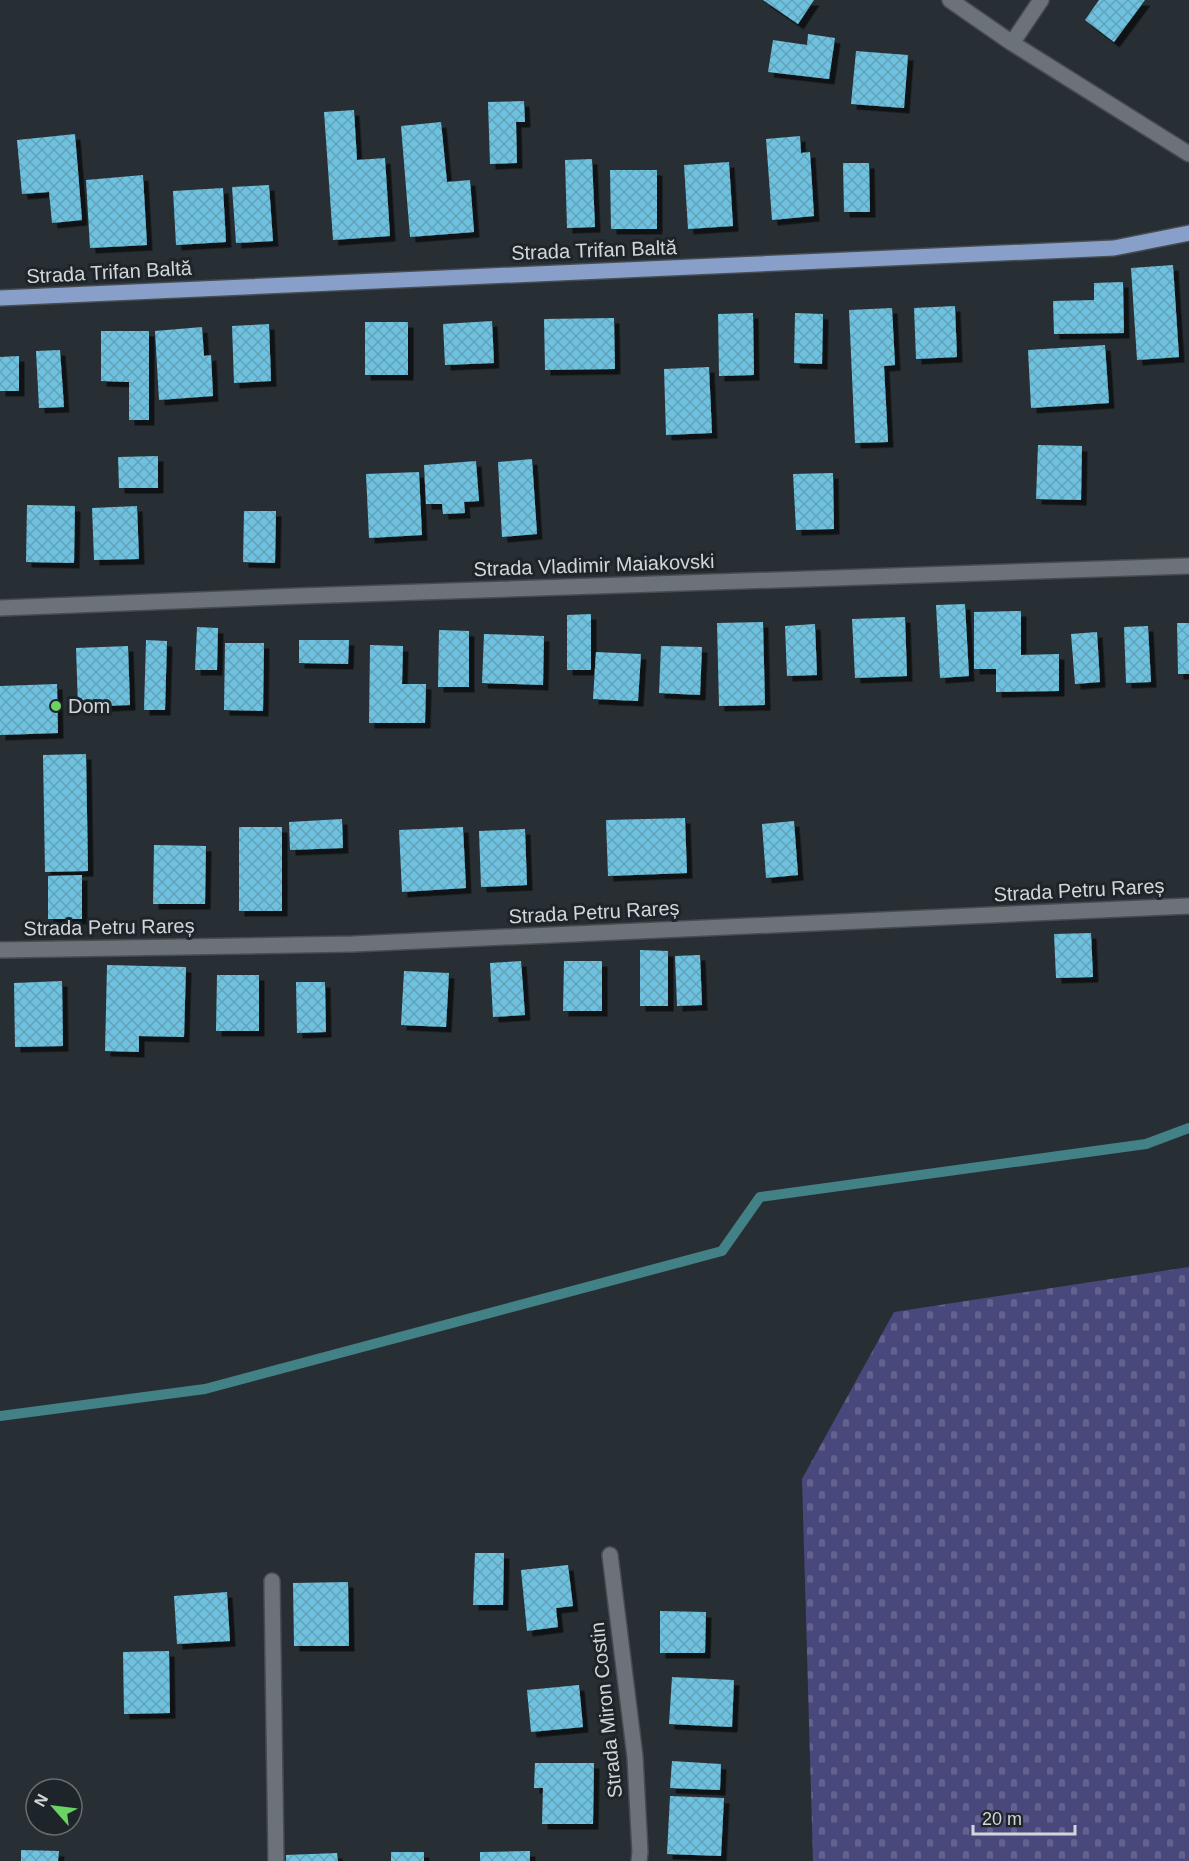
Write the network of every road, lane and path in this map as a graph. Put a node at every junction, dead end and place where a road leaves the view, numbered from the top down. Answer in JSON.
{"nodes":[{"id":1,"x":950,"y":0,"type":"edge"},
{"id":2,"x":1041,"y":0,"type":"edge"},
{"id":3,"x":1012,"y":43,"type":"junction"},
{"id":4,"x":1189,"y":154,"type":"edge"},
{"id":5,"x":1189,"y":232,"type":"edge"},
{"id":6,"x":0,"y":298,"type":"edge"},
{"id":7,"x":1189,"y":566,"type":"edge"},
{"id":8,"x":0,"y":608,"type":"edge"},
{"id":9,"x":1189,"y":906,"type":"edge"},
{"id":10,"x":0,"y":950,"type":"edge"},
{"id":11,"x":610,"y":1555,"type":"dead end"},
{"id":12,"x":272,"y":1581,"type":"dead end"},
{"id":13,"x":276,"y":1861,"type":"edge"},
{"id":14,"x":639,"y":1861,"type":"edge"}],
"edges":[{"from":1,"to":3,"type":"street"},
{"from":2,"to":3,"type":"street"},
{"from":3,"to":4,"type":"street"},
{"from":5,"to":6,"type":"main road","name":"Strada Trifan Baltă"},
{"from":7,"to":8,"type":"street","name":"Strada Vladimir Maiakovski"},
{"from":9,"to":10,"type":"street","name":"Strada Petru Rareș"},
{"from":11,"to":14,"type":"street","name":"Strada Miron Costin"},
{"from":12,"to":13,"type":"street"}]}
